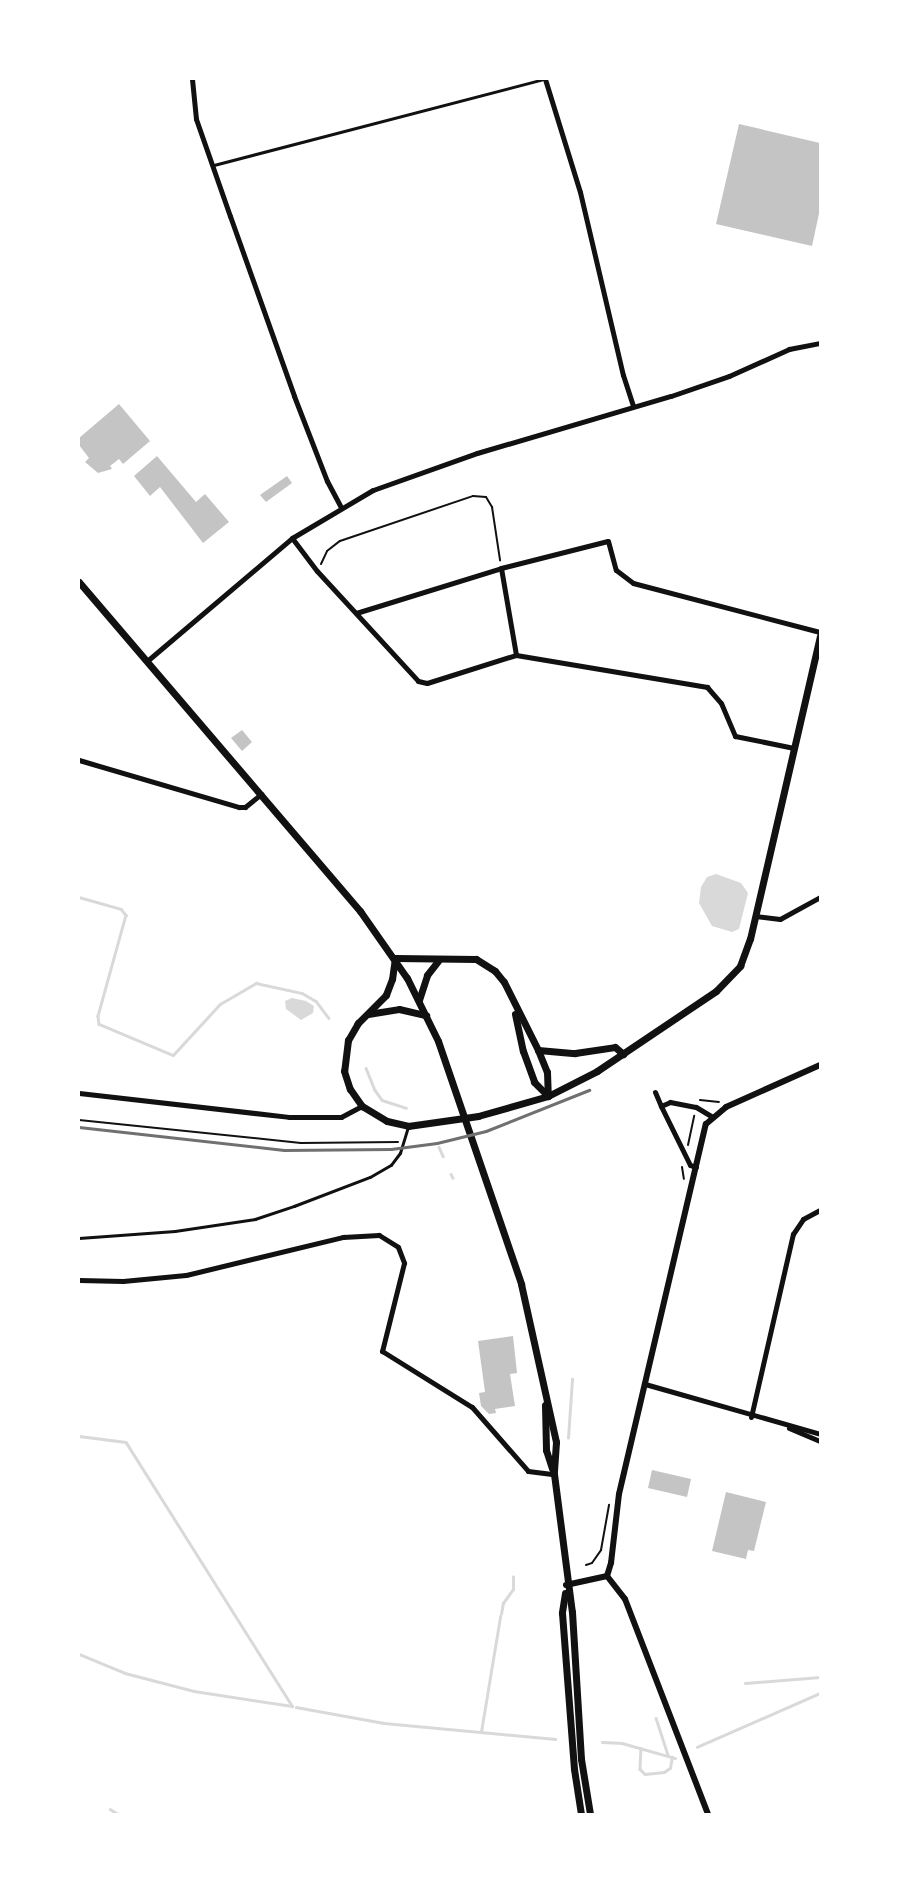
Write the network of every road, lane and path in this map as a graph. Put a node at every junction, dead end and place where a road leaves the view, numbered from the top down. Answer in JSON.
{"nodes":[{"id":1,"x":192,"y":79,"type":"edge"},
{"id":2,"x":544,"y":79,"type":"edge"},
{"id":3,"x":212,"y":165,"type":"junction"},
{"id":4,"x":820,"y":343,"type":"edge"},
{"id":5,"x":634,"y":406,"type":"junction"},
{"id":6,"x":341,"y":507,"type":"junction"},
{"id":7,"x":292,"y":538,"type":"junction"},
{"id":8,"x":501,"y":568,"type":"junction"},
{"id":9,"x":317,"y":571,"type":"junction"},
{"id":10,"x":79,"y":582,"type":"edge"},
{"id":11,"x":356,"y":612,"type":"junction"},
{"id":12,"x":820,"y":634,"type":"edge"},
{"id":13,"x":516,"y":655,"type":"junction"},
{"id":14,"x":147,"y":661,"type":"junction"},
{"id":15,"x":794,"y":748,"type":"junction"},
{"id":16,"x":79,"y":760,"type":"edge"},
{"id":17,"x":261,"y":794,"type":"junction"},
{"id":18,"x":820,"y":897,"type":"edge"},
{"id":19,"x":755,"y":916,"type":"junction"},
{"id":20,"x":395,"y":958,"type":"junction"},
{"id":21,"x":438,"y":961,"type":"junction"},
{"id":22,"x":419,"y":1000,"type":"junction"},
{"id":23,"x":514,"y":1005,"type":"junction"},
{"id":24,"x":367,"y":1014,"type":"junction"},
{"id":25,"x":426,"y":1015,"type":"junction"},
{"id":26,"x":538,"y":1050,"type":"junction"},
{"id":27,"x":623,"y":1054,"type":"junction"},
{"id":28,"x":820,"y":1065,"type":"edge"},
{"id":29,"x":655,"y":1092,"type":"dead end"},
{"id":30,"x":79,"y":1093,"type":"edge"},
{"id":31,"x":548,"y":1096,"type":"junction"},
{"id":32,"x":697,"y":1103,"type":"junction"},
{"id":33,"x":362,"y":1106,"type":"junction"},
{"id":34,"x":661,"y":1106,"type":"junction"},
{"id":35,"x":711,"y":1116,"type":"junction"},
{"id":36,"x":79,"y":1120,"type":"edge"},
{"id":37,"x":408,"y":1126,"type":"junction"},
{"id":38,"x":402,"y":1142,"type":"junction"},
{"id":39,"x":685,"y":1156,"type":"junction"},
{"id":40,"x":696,"y":1167,"type":"junction"},
{"id":41,"x":820,"y":1210,"type":"edge"},
{"id":42,"x":79,"y":1238,"type":"edge"},
{"id":43,"x":79,"y":1280,"type":"edge"},
{"id":44,"x":645,"y":1384,"type":"junction"},
{"id":45,"x":751,"y":1417,"type":"junction"},
{"id":46,"x":783,"y":1425,"type":"junction"},
{"id":47,"x":820,"y":1434,"type":"edge"},
{"id":48,"x":820,"y":1441,"type":"edge"},
{"id":49,"x":554,"y":1474,"type":"junction"},
{"id":50,"x":607,"y":1576,"type":"junction"},
{"id":51,"x":566,"y":1585,"type":"junction"},
{"id":52,"x":581,"y":1814,"type":"edge"},
{"id":53,"x":590,"y":1814,"type":"edge"},
{"id":54,"x":708,"y":1814,"type":"edge"}],
"edges":[{"from":1,"to":3,"type":"street"},
{"from":2,"to":3,"type":"lane"},
{"from":2,"to":5,"type":"street"},
{"from":3,"to":6,"type":"street"},
{"from":4,"to":5,"type":"street"},
{"from":5,"to":6,"type":"street"},
{"from":6,"to":7,"type":"street"},
{"from":7,"to":9,"type":"street"},
{"from":7,"to":14,"type":"street"},
{"from":8,"to":9,"type":"path"},
{"from":8,"to":11,"type":"street"},
{"from":8,"to":12,"type":"street"},
{"from":8,"to":13,"type":"street"},
{"from":9,"to":11,"type":"street"},
{"from":10,"to":14,"type":"main road"},
{"from":11,"to":13,"type":"street"},
{"from":12,"to":15,"type":"main road"},
{"from":13,"to":15,"type":"street"},
{"from":14,"to":17,"type":"main road"},
{"from":15,"to":19,"type":"main road"},
{"from":16,"to":17,"type":"street"},
{"from":17,"to":20,"type":"main road"},
{"from":18,"to":19,"type":"street"},
{"from":19,"to":27,"type":"main road"},
{"from":20,"to":21,"type":"main road"},
{"from":20,"to":22,"type":"main road"},
{"from":20,"to":24,"type":"main road"},
{"from":21,"to":22,"type":"main road"},
{"from":21,"to":23,"type":"main road"},
{"from":22,"to":25,"type":"main road"},
{"from":23,"to":26,"type":"main road"},
{"from":23,"to":31,"type":"main road"},
{"from":24,"to":25,"type":"main road"},
{"from":24,"to":33,"type":"main road"},
{"from":25,"to":49,"type":"main road"},
{"from":26,"to":27,"type":"main road"},
{"from":26,"to":31,"type":"main road"},
{"from":27,"to":31,"type":"main road"},
{"from":28,"to":35,"type":"street"},
{"from":29,"to":34,"type":"street"},
{"from":30,"to":33,"type":"street"},
{"from":31,"to":37,"type":"main road"},
{"from":32,"to":34,"type":"street"},
{"from":32,"to":35,"type":"street"},
{"from":32,"to":39,"type":"path"},
{"from":33,"to":37,"type":"main road"},
{"from":34,"to":39,"type":"street"},
{"from":35,"to":40,"type":"street"},
{"from":36,"to":38,"type":"path"},
{"from":37,"to":38,"type":"lane"},
{"from":38,"to":42,"type":"lane"},
{"from":39,"to":40,"type":"street"},
{"from":40,"to":44,"type":"street"},
{"from":41,"to":45,"type":"street"},
{"from":43,"to":49,"type":"street"},
{"from":44,"to":45,"type":"street"},
{"from":44,"to":50,"type":"street"},
{"from":45,"to":46,"type":"street"},
{"from":46,"to":47,"type":"street"},
{"from":46,"to":48,"type":"street"},
{"from":49,"to":51,"type":"main road"},
{"from":50,"to":51,"type":"street"},
{"from":50,"to":54,"type":"street"},
{"from":51,"to":52,"type":"main road"},
{"from":51,"to":53,"type":"main road"}]}
